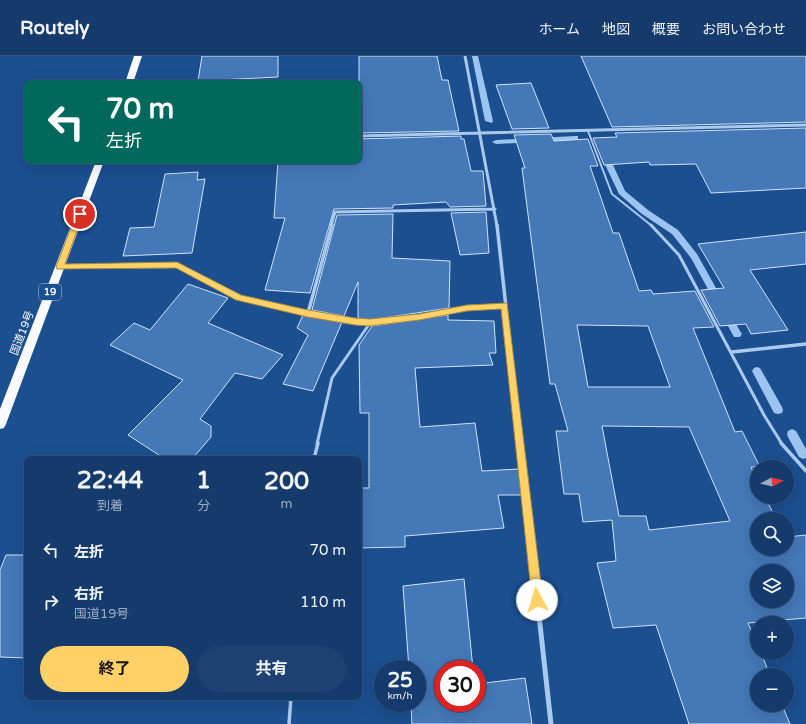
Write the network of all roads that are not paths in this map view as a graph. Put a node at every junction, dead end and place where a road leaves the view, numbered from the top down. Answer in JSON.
{"nodes":[{"id":1,"x":138,"y":56,"type":"edge"},
{"id":2,"x":465,"y":56,"type":"edge"},
{"id":3,"x":130,"y":80,"type":"edge"},
{"id":4,"x":806,"y":125,"type":"edge"},
{"id":5,"x":588,"y":131,"type":"junction"},
{"id":6,"x":480,"y":134,"type":"junction"},
{"id":7,"x":362,"y":136,"type":"edge"},
{"id":8,"x":99,"y":164,"type":"edge"},
{"id":9,"x":495,"y":209,"type":"junction"},
{"id":10,"x":60,"y":267,"type":"junction"},
{"id":11,"x":504,"y":305,"type":"junction"},
{"id":12,"x":308,"y":314,"type":"junction"},
{"id":13,"x":370,"y":323,"type":"junction"},
{"id":14,"x":806,"y":344,"type":"edge"},
{"id":15,"x":732,"y":352,"type":"junction"},
{"id":16,"x":3,"y":410,"type":"edge"},
{"id":17,"x":0,"y":424,"type":"edge"},
{"id":18,"x":315,"y":456,"type":"edge"},
{"id":19,"x":806,"y":471,"type":"edge"},
{"id":20,"x":291,"y":700,"type":"edge"},
{"id":21,"x":289,"y":724,"type":"edge"},
{"id":22,"x":551,"y":724,"type":"edge"}],
"edges":[{"from":1,"to":3,"type":"highway"},
{"from":2,"to":6,"type":"street"},
{"from":4,"to":5,"type":"street"},
{"from":5,"to":6,"type":"street"},
{"from":5,"to":15,"type":"lane"},
{"from":6,"to":7,"type":"street"},
{"from":6,"to":9,"type":"street"},
{"from":8,"to":10,"type":"highway","name":"国道19号","number":"19"},
{"from":9,"to":11,"type":"street"},
{"from":9,"to":12,"type":"street"},
{"from":10,"to":12,"type":"lane"},
{"from":10,"to":16,"type":"highway","name":"国道19号","number":"19"},
{"from":11,"to":13,"type":"street"},
{"from":11,"to":22,"type":"street"},
{"from":12,"to":13,"type":"street"},
{"from":13,"to":18,"type":"lane"},
{"from":14,"to":15,"type":"street"},
{"from":15,"to":19,"type":"lane"},
{"from":16,"to":17,"type":"highway","name":"国道19号","number":"19"},
{"from":20,"to":21,"type":"lane"}]}
